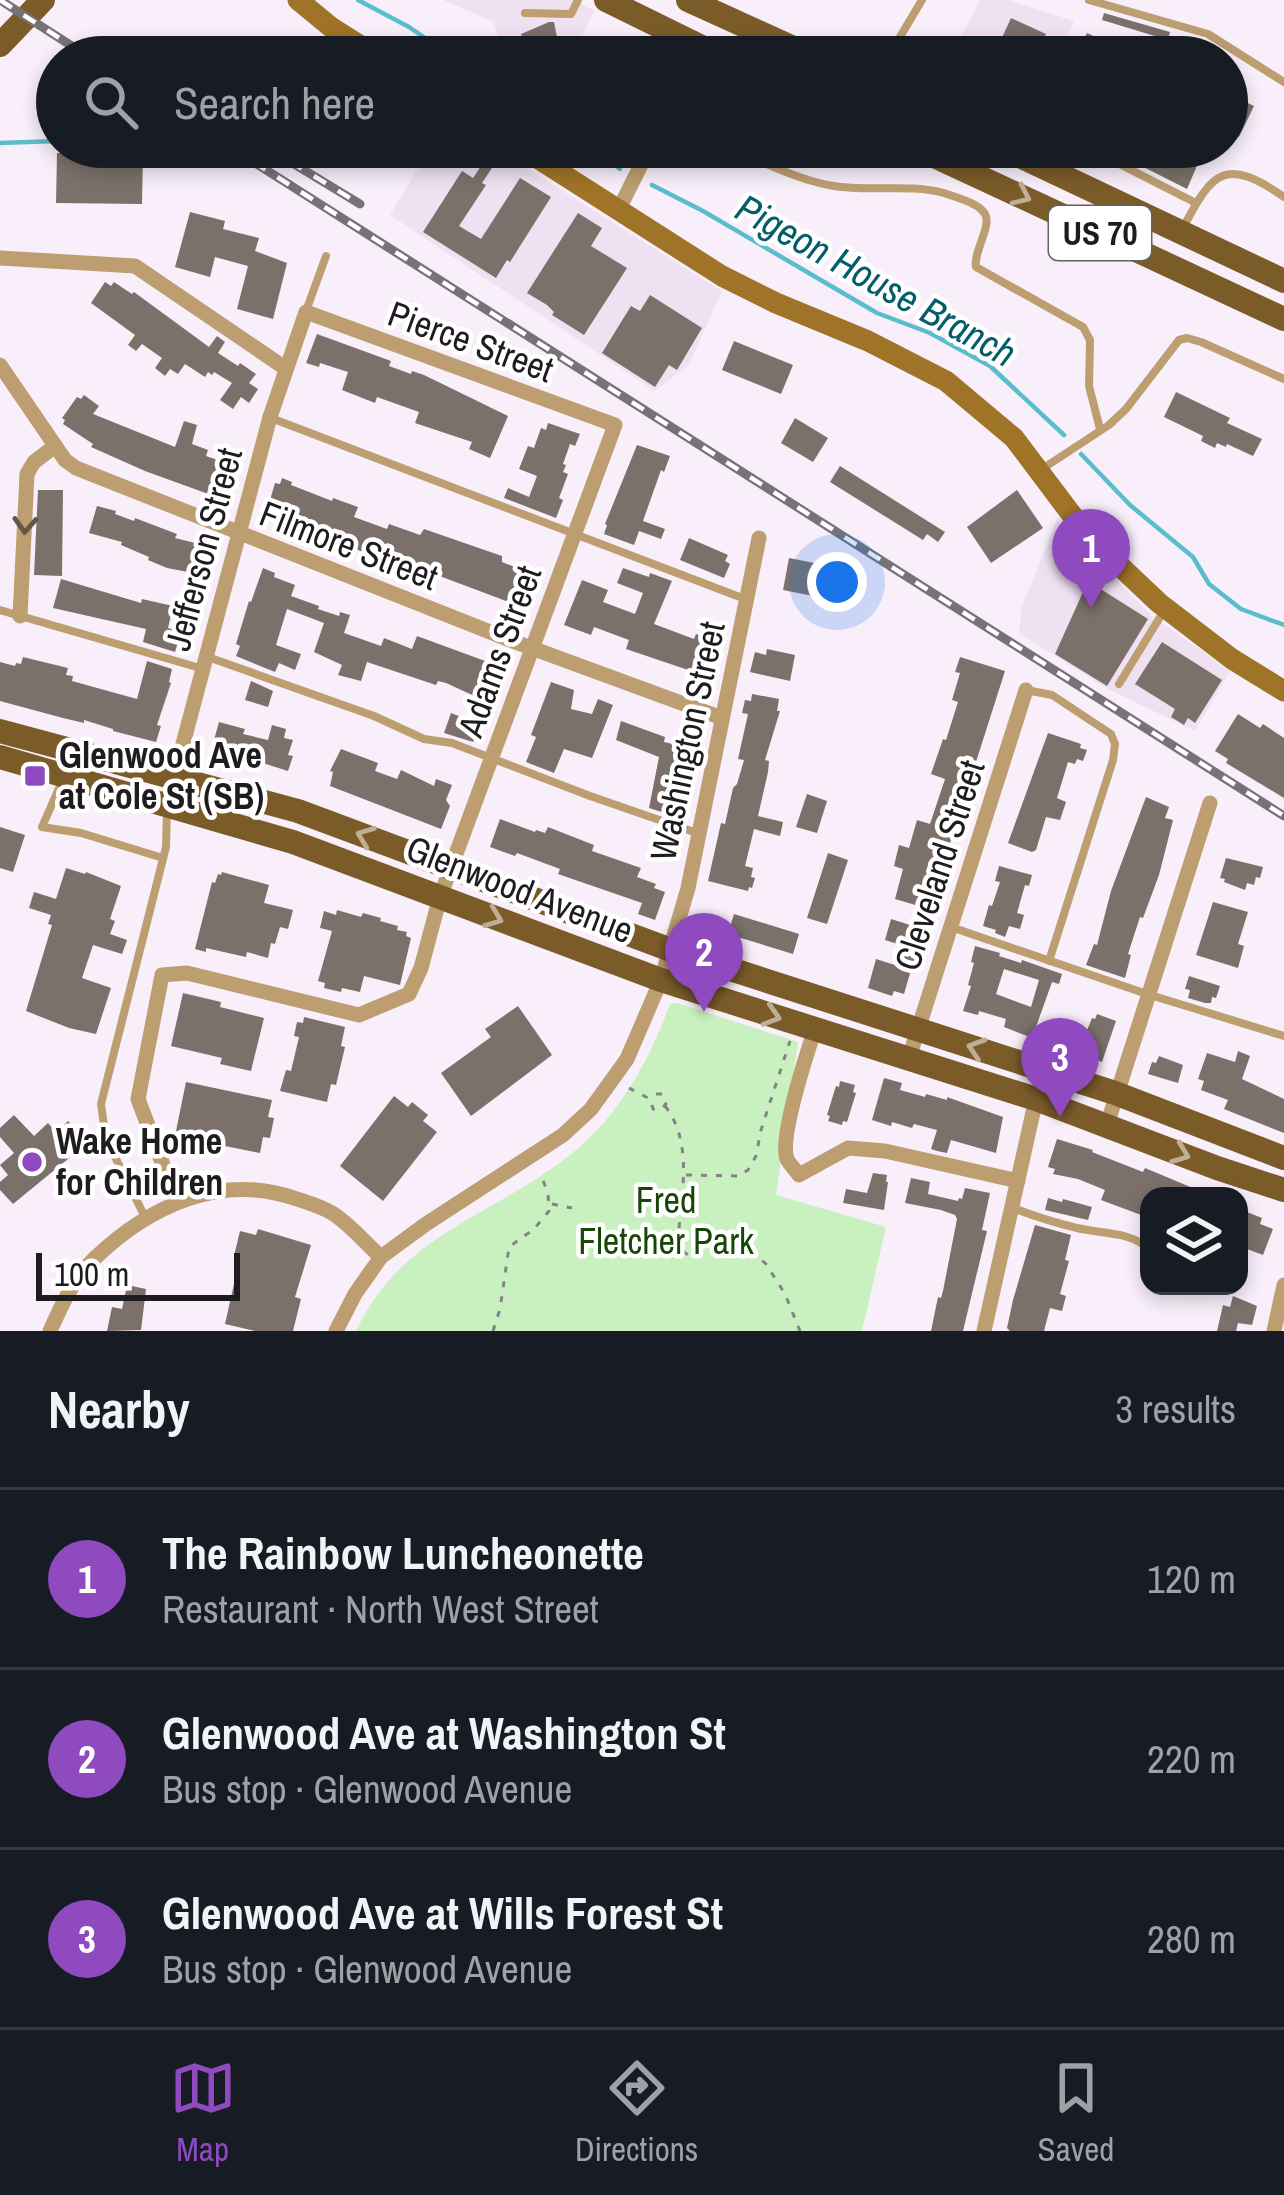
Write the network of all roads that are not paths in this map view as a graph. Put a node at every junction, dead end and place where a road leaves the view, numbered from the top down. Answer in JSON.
{"nodes":[{"id":1,"x":22,"y":0,"type":"edge"},
{"id":2,"x":44,"y":0,"type":"edge"},
{"id":3,"x":298,"y":0,"type":"edge"},
{"id":4,"x":578,"y":0,"type":"edge"},
{"id":5,"x":606,"y":0,"type":"edge"},
{"id":6,"x":688,"y":0,"type":"edge"},
{"id":7,"x":719,"y":0,"type":"edge"},
{"id":8,"x":922,"y":0,"type":"edge"},
{"id":9,"x":1089,"y":0,"type":"edge"},
{"id":10,"x":525,"y":13,"type":"dead end"},
{"id":11,"x":0,"y":24,"type":"edge"},
{"id":12,"x":345,"y":36,"type":"edge"},
{"id":13,"x":669,"y":36,"type":"edge"},
{"id":14,"x":768,"y":36,"type":"edge"},
{"id":15,"x":774,"y":36,"type":"edge"},
{"id":16,"x":901,"y":36,"type":"edge"},
{"id":17,"x":1211,"y":36,"type":"edge"},
{"id":18,"x":0,"y":45,"type":"edge"},
{"id":19,"x":1248,"y":59,"type":"edge"},
{"id":20,"x":1284,"y":82,"type":"edge"},
{"id":21,"x":554,"y":168,"type":"edge"},
{"id":22,"x":640,"y":168,"type":"edge"},
{"id":23,"x":779,"y":168,"type":"edge"},
{"id":24,"x":960,"y":168,"type":"edge"},
{"id":25,"x":1048,"y":168,"type":"edge"},
{"id":26,"x":1127,"y":168,"type":"edge"},
{"id":27,"x":1284,"y":197,"type":"edge"},
{"id":28,"x":1196,"y":203,"type":"junction"},
{"id":29,"x":619,"y":209,"type":"junction"},
{"id":30,"x":1181,"y":232,"type":"junction"},
{"id":31,"x":326,"y":256,"type":"dead end"},
{"id":32,"x":0,"y":258,"type":"edge"},
{"id":33,"x":1284,"y":280,"type":"edge"},
{"id":34,"x":306,"y":312,"type":"junction"},
{"id":35,"x":1284,"y":319,"type":"edge"},
{"id":36,"x":0,"y":365,"type":"edge"},
{"id":37,"x":285,"y":368,"type":"junction"},
{"id":38,"x":1284,"y":379,"type":"edge"},
{"id":39,"x":270,"y":417,"type":"junction"},
{"id":40,"x":615,"y":425,"type":"joint"},
{"id":41,"x":1100,"y":429,"type":"junction"},
{"id":42,"x":55,"y":446,"type":"junction"},
{"id":43,"x":1040,"y":471,"type":"junction"},
{"id":44,"x":238,"y":533,"type":"junction"},
{"id":45,"x":574,"y":534,"type":"junction"},
{"id":46,"x":759,"y":538,"type":"dead end"},
{"id":47,"x":747,"y":600,"type":"junction"},
{"id":48,"x":1166,"y":608,"type":"junction"},
{"id":49,"x":0,"y":610,"type":"edge"},
{"id":50,"x":20,"y":616,"type":"junction"},
{"id":51,"x":532,"y":648,"type":"junction"},
{"id":52,"x":203,"y":662,"type":"junction"},
{"id":53,"x":1119,"y":684,"type":"dead end"},
{"id":54,"x":1026,"y":690,"type":"joint"},
{"id":55,"x":1284,"y":691,"type":"edge"},
{"id":56,"x":722,"y":718,"type":"junction"},
{"id":57,"x":0,"y":731,"type":"edge"},
{"id":58,"x":0,"y":757,"type":"edge"},
{"id":59,"x":492,"y":759,"type":"junction"},
{"id":60,"x":65,"y":776,"type":"junction"},
{"id":61,"x":174,"y":776,"type":"junction"},
{"id":62,"x":1210,"y":803,"type":"dead end"},
{"id":63,"x":167,"y":804,"type":"junction"},
{"id":64,"x":698,"y":833,"type":"junction"},
{"id":65,"x":163,"y":858,"type":"junction"},
{"id":66,"x":451,"y":868,"type":"junction"},
{"id":67,"x":440,"y":897,"type":"junction"},
{"id":68,"x":951,"y":927,"type":"junction"},
{"id":69,"x":671,"y":950,"type":"junction"},
{"id":70,"x":1049,"y":961,"type":"junction"},
{"id":71,"x":661,"y":980,"type":"junction"},
{"id":72,"x":1147,"y":994,"type":"junction"},
{"id":73,"x":815,"y":1029,"type":"junction"},
{"id":74,"x":918,"y":1029,"type":"junction"},
{"id":75,"x":1284,"y":1036,"type":"edge"},
{"id":76,"x":909,"y":1058,"type":"junction"},
{"id":77,"x":1045,"y":1070,"type":"junction"},
{"id":78,"x":1115,"y":1093,"type":"junction"},
{"id":79,"x":1036,"y":1100,"type":"junction"},
{"id":80,"x":1107,"y":1125,"type":"junction"},
{"id":81,"x":1284,"y":1158,"type":"edge"},
{"id":82,"x":1018,"y":1181,"type":"junction"},
{"id":83,"x":1284,"y":1190,"type":"edge"},
{"id":84,"x":177,"y":1202,"type":"junction"},
{"id":85,"x":1012,"y":1207,"type":"junction"},
{"id":86,"x":145,"y":1217,"type":"junction"},
{"id":87,"x":1140,"y":1243,"type":"edge"},
{"id":88,"x":381,"y":1258,"type":"junction"},
{"id":89,"x":1284,"y":1286,"type":"edge"},
{"id":90,"x":50,"y":1331,"type":"edge"},
{"id":91,"x":336,"y":1331,"type":"edge"},
{"id":92,"x":984,"y":1331,"type":"edge"},
{"id":93,"x":1274,"y":1331,"type":"edge"}],
"edges":[{"from":1,"to":11,"type":"main road"},
{"from":2,"to":18,"type":"main road"},
{"from":3,"to":12,"type":"street"},
{"from":4,"to":10,"type":"lane"},
{"from":5,"to":13,"type":"main road"},
{"from":6,"to":14,"type":"main road"},
{"from":7,"to":15,"type":"main road"},
{"from":8,"to":16,"type":"lane"},
{"from":9,"to":17,"type":"lane"},
{"from":19,"to":20,"type":"lane"},
{"from":21,"to":29,"type":"street"},
{"from":22,"to":29,"type":"street"},
{"from":23,"to":41,"type":"lane"},
{"from":24,"to":35,"type":"main road","number":"US 70","one_way":true},
{"from":25,"to":30,"type":"main road","number":"US 70"},
{"from":26,"to":28,"type":"lane"},
{"from":27,"to":28,"type":"lane"},
{"from":28,"to":30,"type":"lane"},
{"from":29,"to":43,"type":"street"},
{"from":30,"to":33,"type":"main road","number":"US 70"},
{"from":31,"to":34,"type":"lane"},
{"from":32,"to":37,"type":"street"},
{"from":34,"to":37,"type":"street","name":"Jefferson Street"},
{"from":34,"to":40,"type":"street","name":"Pierce Street"},
{"from":36,"to":42,"type":"street","name":"Filmore Street"},
{"from":37,"to":39,"type":"street","name":"Jefferson Street"},
{"from":38,"to":41,"type":"lane"},
{"from":39,"to":44,"type":"street","name":"Jefferson Street"},
{"from":39,"to":45,"type":"lane"},
{"from":40,"to":45,"type":"street","name":"Adams Street"},
{"from":41,"to":43,"type":"lane"},
{"from":42,"to":44,"type":"street","name":"Filmore Street"},
{"from":42,"to":50,"type":"street","one_way":true},
{"from":43,"to":48,"type":"street"},
{"from":44,"to":51,"type":"street","name":"Filmore Street"},
{"from":44,"to":52,"type":"street","name":"Jefferson Street"},
{"from":45,"to":47,"type":"lane"},
{"from":45,"to":51,"type":"street","name":"Adams Street"},
{"from":46,"to":47,"type":"street","name":"Washington Street"},
{"from":47,"to":56,"type":"street","name":"Washington Street"},
{"from":48,"to":53,"type":"lane"},
{"from":48,"to":55,"type":"street"},
{"from":49,"to":50,"type":"lane"},
{"from":50,"to":52,"type":"lane"},
{"from":51,"to":56,"type":"street","name":"Filmore Street"},
{"from":51,"to":59,"type":"street","name":"Adams Street"},
{"from":52,"to":59,"type":"lane"},
{"from":52,"to":61,"type":"street","name":"Jefferson Street"},
{"from":54,"to":68,"type":"street","name":"Cleveland Street"},
{"from":54,"to":70,"type":"lane"},
{"from":56,"to":64,"type":"street","name":"Washington Street"},
{"from":57,"to":61,"type":"main road","name":"Glenwood Avenue"},
{"from":58,"to":60,"type":"main road","name":"Glenwood Avenue"},
{"from":59,"to":64,"type":"lane"},
{"from":59,"to":66,"type":"street","name":"Adams Street"},
{"from":60,"to":63,"type":"main road","name":"Glenwood Avenue"},
{"from":60,"to":65,"type":"lane"},
{"from":61,"to":63,"type":"street","name":"Jefferson Street"},
{"from":66,"to":61,"type":"main road","name":"Glenwood Avenue","one_way":true},
{"from":62,"to":72,"type":"street"},
{"from":63,"to":65,"type":"lane"},
{"from":63,"to":67,"type":"main road","name":"Glenwood Avenue"},
{"from":64,"to":69,"type":"street","name":"Washington Street"},
{"from":65,"to":86,"type":"lane"},
{"from":66,"to":67,"type":"street","name":"Adams Street"},
{"from":66,"to":69,"type":"main road","name":"Glenwood Avenue"},
{"from":67,"to":71,"type":"main road","name":"Glenwood Avenue","one_way":true},
{"from":67,"to":84,"type":"street","name":"Adams Street"},
{"from":68,"to":70,"type":"lane"},
{"from":68,"to":74,"type":"street","name":"Cleveland Street"},
{"from":69,"to":71,"type":"street","name":"Washington Street"},
{"from":69,"to":74,"type":"main road","name":"Glenwood Avenue"},
{"from":70,"to":72,"type":"lane"},
{"from":71,"to":73,"type":"main road","name":"Glenwood Avenue","one_way":true},
{"from":71,"to":88,"type":"street","name":"Washington Street"},
{"from":72,"to":75,"type":"lane"},
{"from":72,"to":78,"type":"street"},
{"from":73,"to":76,"type":"main road","name":"Glenwood Avenue"},
{"from":73,"to":82,"type":"street"},
{"from":74,"to":76,"type":"street","name":"Cleveland Street"},
{"from":77,"to":74,"type":"main road","name":"Glenwood Avenue","one_way":true},
{"from":76,"to":79,"type":"main road","name":"Glenwood Avenue"},
{"from":77,"to":78,"type":"main road","name":"Glenwood Avenue"},
{"from":77,"to":79,"type":"main road"},
{"from":78,"to":80,"type":"street"},
{"from":78,"to":81,"type":"main road","name":"Glenwood Avenue"},
{"from":79,"to":80,"type":"main road","name":"Glenwood Avenue"},
{"from":79,"to":82,"type":"street"},
{"from":80,"to":83,"type":"main road","name":"Glenwood Avenue","one_way":true},
{"from":82,"to":85,"type":"street"},
{"from":84,"to":86,"type":"street"},
{"from":84,"to":88,"type":"street"},
{"from":85,"to":87,"type":"lane"},
{"from":85,"to":92,"type":"street"},
{"from":86,"to":90,"type":"street"},
{"from":88,"to":91,"type":"street","name":"Washington Street"},
{"from":89,"to":93,"type":"street"}]}
